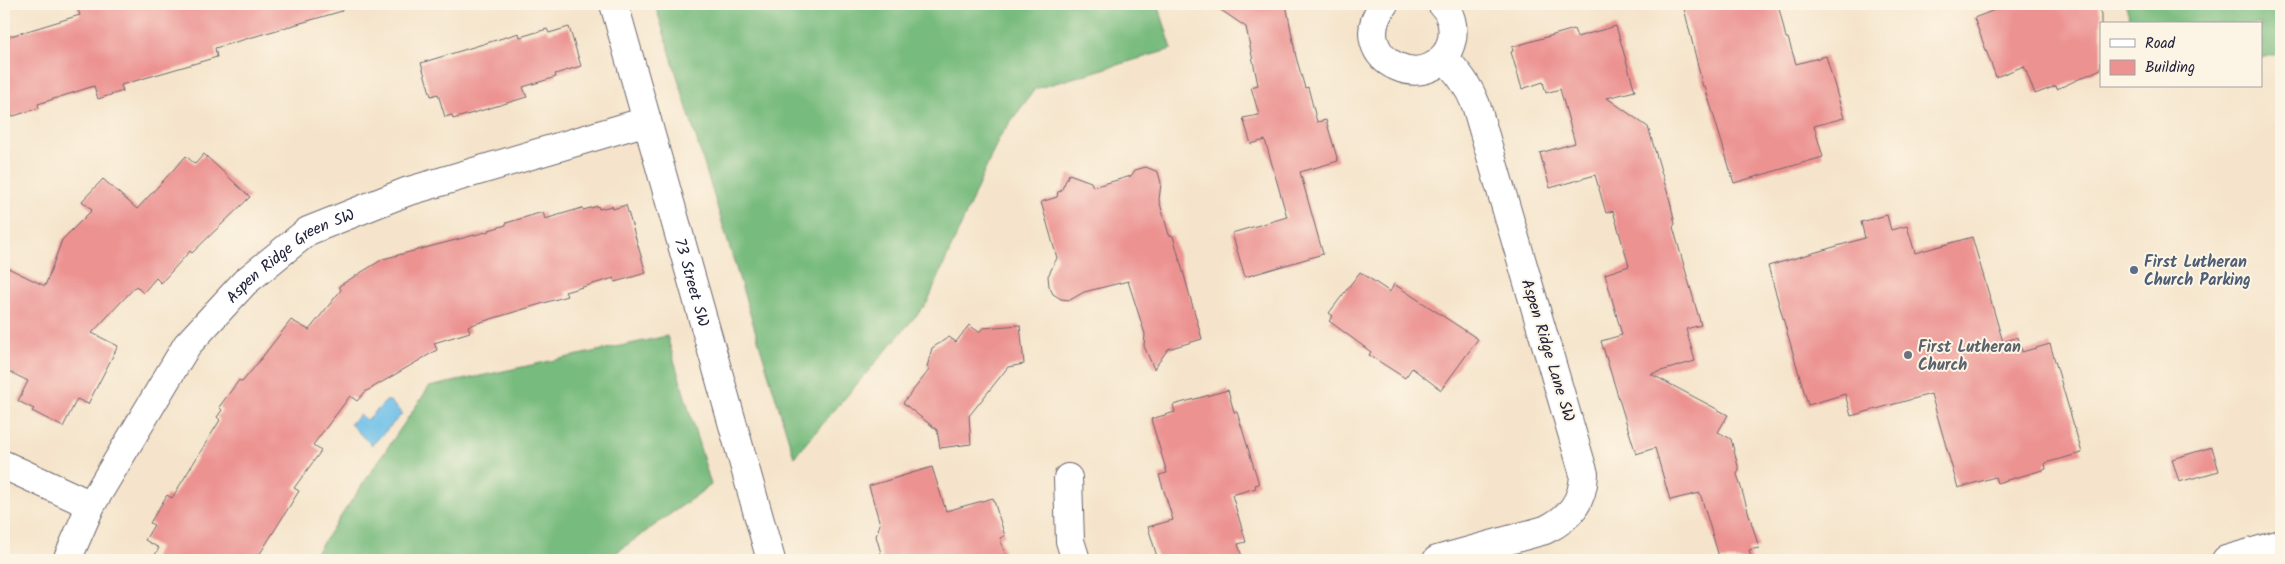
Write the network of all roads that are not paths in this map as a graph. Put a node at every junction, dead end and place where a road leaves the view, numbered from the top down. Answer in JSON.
{"nodes":[{"id":1,"x":614,"y":4,"type":"edge"},
{"id":2,"x":1384,"y":4,"type":"edge"},
{"id":3,"x":1442,"y":4,"type":"edge"},
{"id":4,"x":1443,"y":57,"type":"junction"},
{"id":5,"x":647,"y":121,"type":"junction"},
{"id":6,"x":4,"y":464,"type":"edge"},
{"id":7,"x":1068,"y":478,"type":"dead end"},
{"id":8,"x":91,"y":505,"type":"junction"},
{"id":9,"x":2281,"y":544,"type":"edge"},
{"id":10,"x":67,"y":560,"type":"edge"},
{"id":11,"x":771,"y":560,"type":"edge"},
{"id":12,"x":1076,"y":560,"type":"edge"},
{"id":13,"x":1437,"y":560,"type":"edge"},
{"id":14,"x":2226,"y":560,"type":"edge"}],
"edges":[{"from":1,"to":5,"type":"street","name":"73 Street SW"},
{"from":2,"to":4,"type":"street"},
{"from":3,"to":4,"type":"street"},
{"from":4,"to":13,"type":"street","name":"Aspen Ridge Lane SW"},
{"from":5,"to":8,"type":"street","name":"Aspen Ridge Green SW"},
{"from":5,"to":11,"type":"street","name":"73 Street SW"},
{"from":6,"to":8,"type":"street"},
{"from":7,"to":12,"type":"street"},
{"from":8,"to":10,"type":"street","name":"Aspen Ridge Green SW"},
{"from":9,"to":14,"type":"street"}]}
